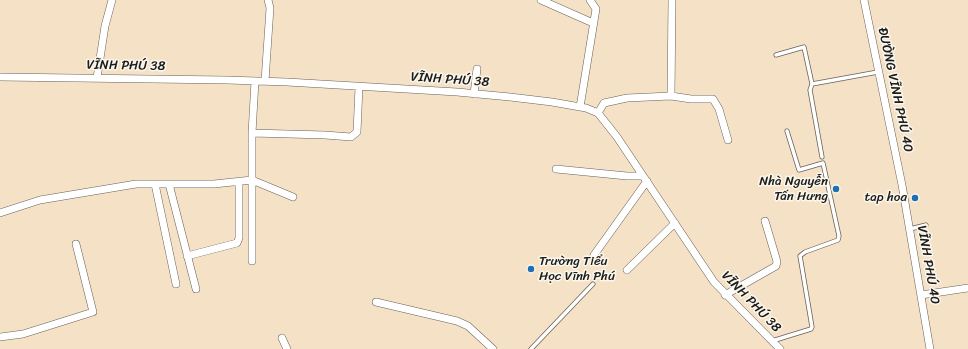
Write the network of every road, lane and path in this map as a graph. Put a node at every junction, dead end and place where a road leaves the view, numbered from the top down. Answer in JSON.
{"nodes":[{"id":1,"x":112,"y":0,"type":"edge"},
{"id":2,"x":268,"y":0,"type":"edge"},
{"id":3,"x":541,"y":0,"type":"edge"},
{"id":4,"x":590,"y":0,"type":"edge"},
{"id":5,"x":672,"y":0,"type":"edge"},
{"id":6,"x":864,"y":0,"type":"edge"},
{"id":7,"x":593,"y":23,"type":"junction"},
{"id":8,"x":776,"y":55,"type":"dead end"},
{"id":9,"x":477,"y":69,"type":"dead end"},
{"id":10,"x":878,"y":72,"type":"junction"},
{"id":11,"x":0,"y":77,"type":"edge"},
{"id":12,"x":97,"y":78,"type":"junction"},
{"id":13,"x":255,"y":81,"type":"junction"},
{"id":14,"x":265,"y":81,"type":"junction"},
{"id":15,"x":812,"y":84,"type":"junction"},
{"id":16,"x":359,"y":87,"type":"junction"},
{"id":17,"x":474,"y":94,"type":"junction"},
{"id":18,"x":671,"y":96,"type":"junction"},
{"id":19,"x":580,"y":107,"type":"junction"},
{"id":20,"x":598,"y":113,"type":"junction"},
{"id":21,"x":787,"y":131,"type":"dead end"},
{"id":22,"x":252,"y":133,"type":"junction"},
{"id":23,"x":728,"y":140,"type":"dead end"},
{"id":24,"x":822,"y":157,"type":"dead end"},
{"id":25,"x":556,"y":169,"type":"dead end"},
{"id":26,"x":645,"y":179,"type":"junction"},
{"id":27,"x":252,"y":180,"type":"junction"},
{"id":28,"x":239,"y":182,"type":"junction"},
{"id":29,"x":155,"y":184,"type":"junction"},
{"id":30,"x":170,"y":184,"type":"junction"},
{"id":31,"x":902,"y":185,"type":"joint"},
{"id":32,"x":293,"y":197,"type":"dead end"},
{"id":33,"x":0,"y":213,"type":"edge"},
{"id":34,"x":765,"y":221,"type":"dead end"},
{"id":35,"x":675,"y":223,"type":"junction"},
{"id":36,"x":926,"y":225,"type":"dead end"},
{"id":37,"x":910,"y":229,"type":"junction"},
{"id":38,"x":76,"y":244,"type":"dead end"},
{"id":39,"x":594,"y":254,"type":"dead end"},
{"id":40,"x":187,"y":256,"type":"junction"},
{"id":41,"x":252,"y":261,"type":"dead end"},
{"id":42,"x":627,"y":270,"type":"dead end"},
{"id":43,"x":176,"y":284,"type":"dead end"},
{"id":44,"x":593,"y":284,"type":"dead end"},
{"id":45,"x":968,"y":288,"type":"edge"},
{"id":46,"x":196,"y":289,"type":"dead end"},
{"id":47,"x":725,"y":294,"type":"junction"},
{"id":48,"x":921,"y":295,"type":"junction"},
{"id":49,"x":376,"y":302,"type":"dead end"},
{"id":50,"x":0,"y":337,"type":"edge"},
{"id":51,"x":282,"y":338,"type":"dead end"},
{"id":52,"x":772,"y":341,"type":"junction"},
{"id":53,"x":287,"y":349,"type":"edge"},
{"id":54,"x":493,"y":349,"type":"edge"},
{"id":55,"x":531,"y":349,"type":"edge"},
{"id":56,"x":780,"y":349,"type":"edge"},
{"id":57,"x":930,"y":349,"type":"edge"}],
"edges":[{"from":1,"to":12,"type":"street"},
{"from":2,"to":14,"type":"street"},
{"from":3,"to":7,"type":"street"},
{"from":4,"to":7,"type":"street"},
{"from":5,"to":18,"type":"street"},
{"from":6,"to":10,"type":"street","name":"ĐƯỜNG VĨNH PHÚ 40"},
{"from":7,"to":19,"type":"street"},
{"from":8,"to":15,"type":"lane"},
{"from":9,"to":17,"type":"street"},
{"from":10,"to":15,"type":"lane"},
{"from":10,"to":31,"type":"street","name":"ĐƯỜNG VĨNH PHÚ 40"},
{"from":11,"to":12,"type":"street","name":"VĨNH PHÚ 38"},
{"from":12,"to":13,"type":"street","name":"VĨNH PHÚ 38"},
{"from":13,"to":14,"type":"street","name":"VĨNH PHÚ 38"},
{"from":13,"to":22,"type":"street"},
{"from":14,"to":16,"type":"street","name":"VĨNH PHÚ 38"},
{"from":15,"to":24,"type":"lane"},
{"from":16,"to":17,"type":"street","name":"VĨNH PHÚ 38"},
{"from":16,"to":22,"type":"street"},
{"from":17,"to":19,"type":"street","name":"VĨNH PHÚ 38"},
{"from":18,"to":20,"type":"street"},
{"from":18,"to":23,"type":"street"},
{"from":19,"to":20,"type":"street","name":"VĨNH PHÚ 38"},
{"from":20,"to":26,"type":"street","name":"VĨNH PHÚ 38"},
{"from":21,"to":52,"type":"lane"},
{"from":22,"to":27,"type":"street"},
{"from":25,"to":26,"type":"street"},
{"from":26,"to":35,"type":"street","name":"VĨNH PHÚ 38"},
{"from":26,"to":39,"type":"street"},
{"from":27,"to":28,"type":"street"},
{"from":27,"to":32,"type":"street"},
{"from":27,"to":41,"type":"street"},
{"from":28,"to":30,"type":"street"},
{"from":28,"to":40,"type":"street"},
{"from":29,"to":30,"type":"street"},
{"from":29,"to":33,"type":"street"},
{"from":29,"to":43,"type":"street"},
{"from":30,"to":40,"type":"street"},
{"from":31,"to":37,"type":"street","name":"VĨNH PHÚ 40"},
{"from":34,"to":47,"type":"street"},
{"from":35,"to":42,"type":"street"},
{"from":35,"to":47,"type":"street","name":"VĨNH PHÚ 38"},
{"from":36,"to":37,"type":"lane"},
{"from":37,"to":48,"type":"street","name":"VĨNH PHÚ 40"},
{"from":38,"to":50,"type":"street"},
{"from":40,"to":46,"type":"street"},
{"from":44,"to":55,"type":"lane"},
{"from":45,"to":48,"type":"street"},
{"from":47,"to":52,"type":"street","name":"VĨNH PHÚ 38"},
{"from":48,"to":57,"type":"street","name":"VĨNH PHÚ 40"},
{"from":49,"to":54,"type":"street"},
{"from":51,"to":53,"type":"street"},
{"from":52,"to":56,"type":"street","name":"VĨNH PHÚ 38"}]}
